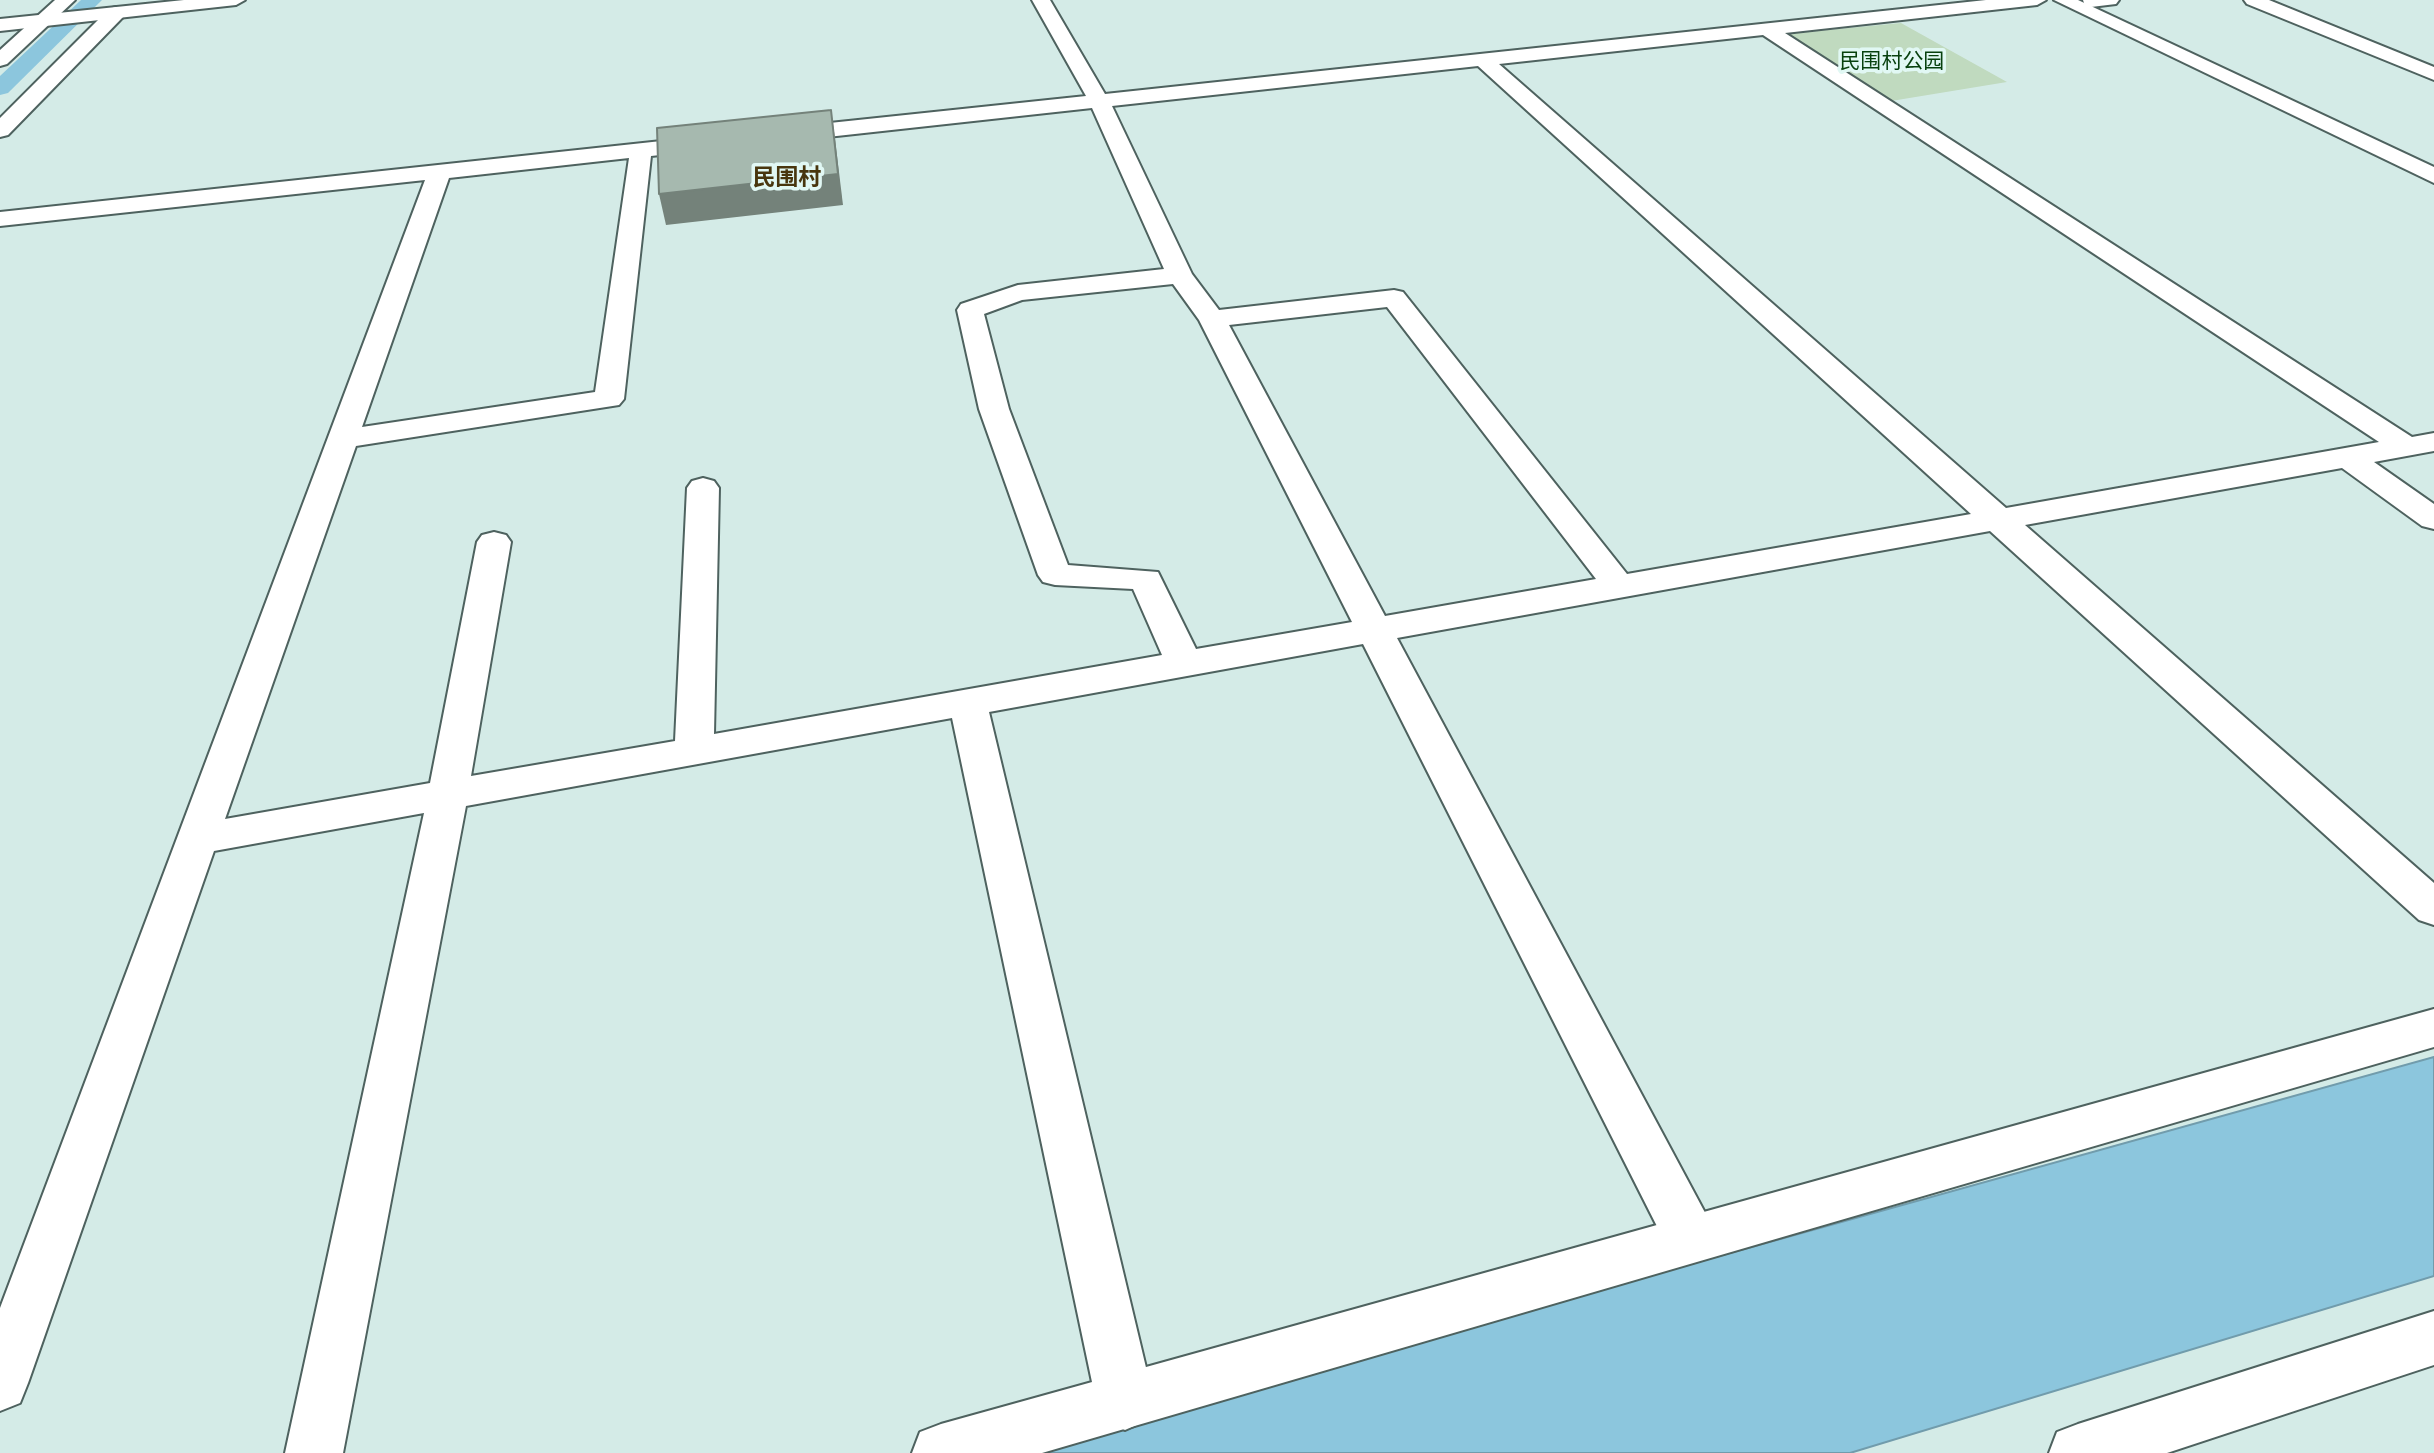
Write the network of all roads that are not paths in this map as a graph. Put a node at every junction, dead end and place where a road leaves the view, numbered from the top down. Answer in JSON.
{"nodes":[{"id":1,"x":236,"y":0,"type":"edge"},
{"id":2,"x":1041,"y":0,"type":"edge"},
{"id":3,"x":2037,"y":0,"type":"edge"},
{"id":4,"x":2063,"y":0,"type":"edge"},
{"id":5,"x":2253,"y":0,"type":"edge"},
{"id":6,"x":2096,"y":1,"type":"edge"},
{"id":7,"x":57,"y":13,"type":"edge"},
{"id":8,"x":106,"y":14,"type":"junction"},
{"id":9,"x":0,"y":25,"type":"edge"},
{"id":10,"x":1766,"y":29,"type":"junction"},
{"id":11,"x":0,"y":60,"type":"edge"},
{"id":12,"x":1483,"y":60,"type":"junction"},
{"id":13,"x":2434,"y":74,"type":"edge"},
{"id":14,"x":1099,"y":101,"type":"junction"},
{"id":15,"x":0,"y":130,"type":"edge"},
{"id":16,"x":766,"y":137,"type":"edge"},
{"id":17,"x":724,"y":142,"type":"edge"},
{"id":18,"x":641,"y":150,"type":"junction"},
{"id":19,"x":2434,"y":163,"type":"edge"},
{"id":20,"x":440,"y":172,"type":"junction"},
{"id":21,"x":2434,"y":176,"type":"edge"},
{"id":22,"x":0,"y":219,"type":"edge"},
{"id":23,"x":1180,"y":275,"type":"junction"},
{"id":24,"x":1212,"y":319,"type":"junction"},
{"id":25,"x":343,"y":439,"type":"junction"},
{"id":26,"x":2421,"y":444,"type":"edge"},
{"id":27,"x":2347,"y":457,"type":"junction"},
{"id":28,"x":704,"y":488,"type":"dead end"},
{"id":29,"x":1998,"y":519,"type":"junction"},
{"id":30,"x":2434,"y":519,"type":"edge"},
{"id":31,"x":494,"y":542,"type":"dead end"},
{"id":32,"x":1619,"y":586,"type":"junction"},
{"id":33,"x":1376,"y":630,"type":"junction"},
{"id":34,"x":1184,"y":664,"type":"junction"},
{"id":35,"x":968,"y":702,"type":"junction"},
{"id":36,"x":694,"y":751,"type":"junction"},
{"id":37,"x":448,"y":794,"type":"junction"},
{"id":38,"x":198,"y":839,"type":"junction"},
{"id":39,"x":2434,"y":908,"type":"edge"},
{"id":40,"x":2434,"y":1028,"type":"edge"},
{"id":41,"x":1691,"y":1239,"type":"junction"},
{"id":42,"x":2434,"y":1338,"type":"edge"},
{"id":43,"x":0,"y":1383,"type":"edge"},
{"id":44,"x":1125,"y":1401,"type":"junction"},
{"id":45,"x":314,"y":1453,"type":"edge"},
{"id":46,"x":941,"y":1453,"type":"edge"},
{"id":47,"x":2078,"y":1453,"type":"edge"}],
"edges":[{"from":1,"to":8,"type":"street"},
{"from":2,"to":14,"type":"street"},
{"from":3,"to":10,"type":"street"},
{"from":4,"to":21,"type":"street"},
{"from":5,"to":13,"type":"street"},
{"from":6,"to":19,"type":"street"},
{"from":7,"to":8,"type":"street"},
{"from":7,"to":9,"type":"street"},
{"from":7,"to":11,"type":"street"},
{"from":8,"to":15,"type":"street"},
{"from":10,"to":12,"type":"street"},
{"from":10,"to":26,"type":"street"},
{"from":12,"to":14,"type":"street"},
{"from":12,"to":29,"type":"street"},
{"from":14,"to":16,"type":"street"},
{"from":14,"to":23,"type":"street"},
{"from":17,"to":18,"type":"street"},
{"from":18,"to":20,"type":"street"},
{"from":18,"to":25,"type":"street"},
{"from":20,"to":22,"type":"street"},
{"from":20,"to":25,"type":"street"},
{"from":23,"to":24,"type":"street"},
{"from":23,"to":34,"type":"street"},
{"from":24,"to":32,"type":"street"},
{"from":24,"to":33,"type":"street"},
{"from":25,"to":38,"type":"street"},
{"from":26,"to":27,"type":"street"},
{"from":27,"to":29,"type":"street"},
{"from":27,"to":30,"type":"street"},
{"from":28,"to":36,"type":"street"},
{"from":29,"to":32,"type":"street"},
{"from":29,"to":39,"type":"street"},
{"from":31,"to":37,"type":"street"},
{"from":32,"to":33,"type":"street"},
{"from":33,"to":34,"type":"street"},
{"from":33,"to":41,"type":"street"},
{"from":34,"to":35,"type":"street"},
{"from":35,"to":36,"type":"street"},
{"from":35,"to":44,"type":"street"},
{"from":36,"to":37,"type":"street"},
{"from":37,"to":38,"type":"street"},
{"from":37,"to":45,"type":"street"},
{"from":38,"to":43,"type":"street"},
{"from":40,"to":41,"type":"street"},
{"from":41,"to":44,"type":"street"},
{"from":42,"to":47,"type":"street"},
{"from":44,"to":46,"type":"street"}]}
